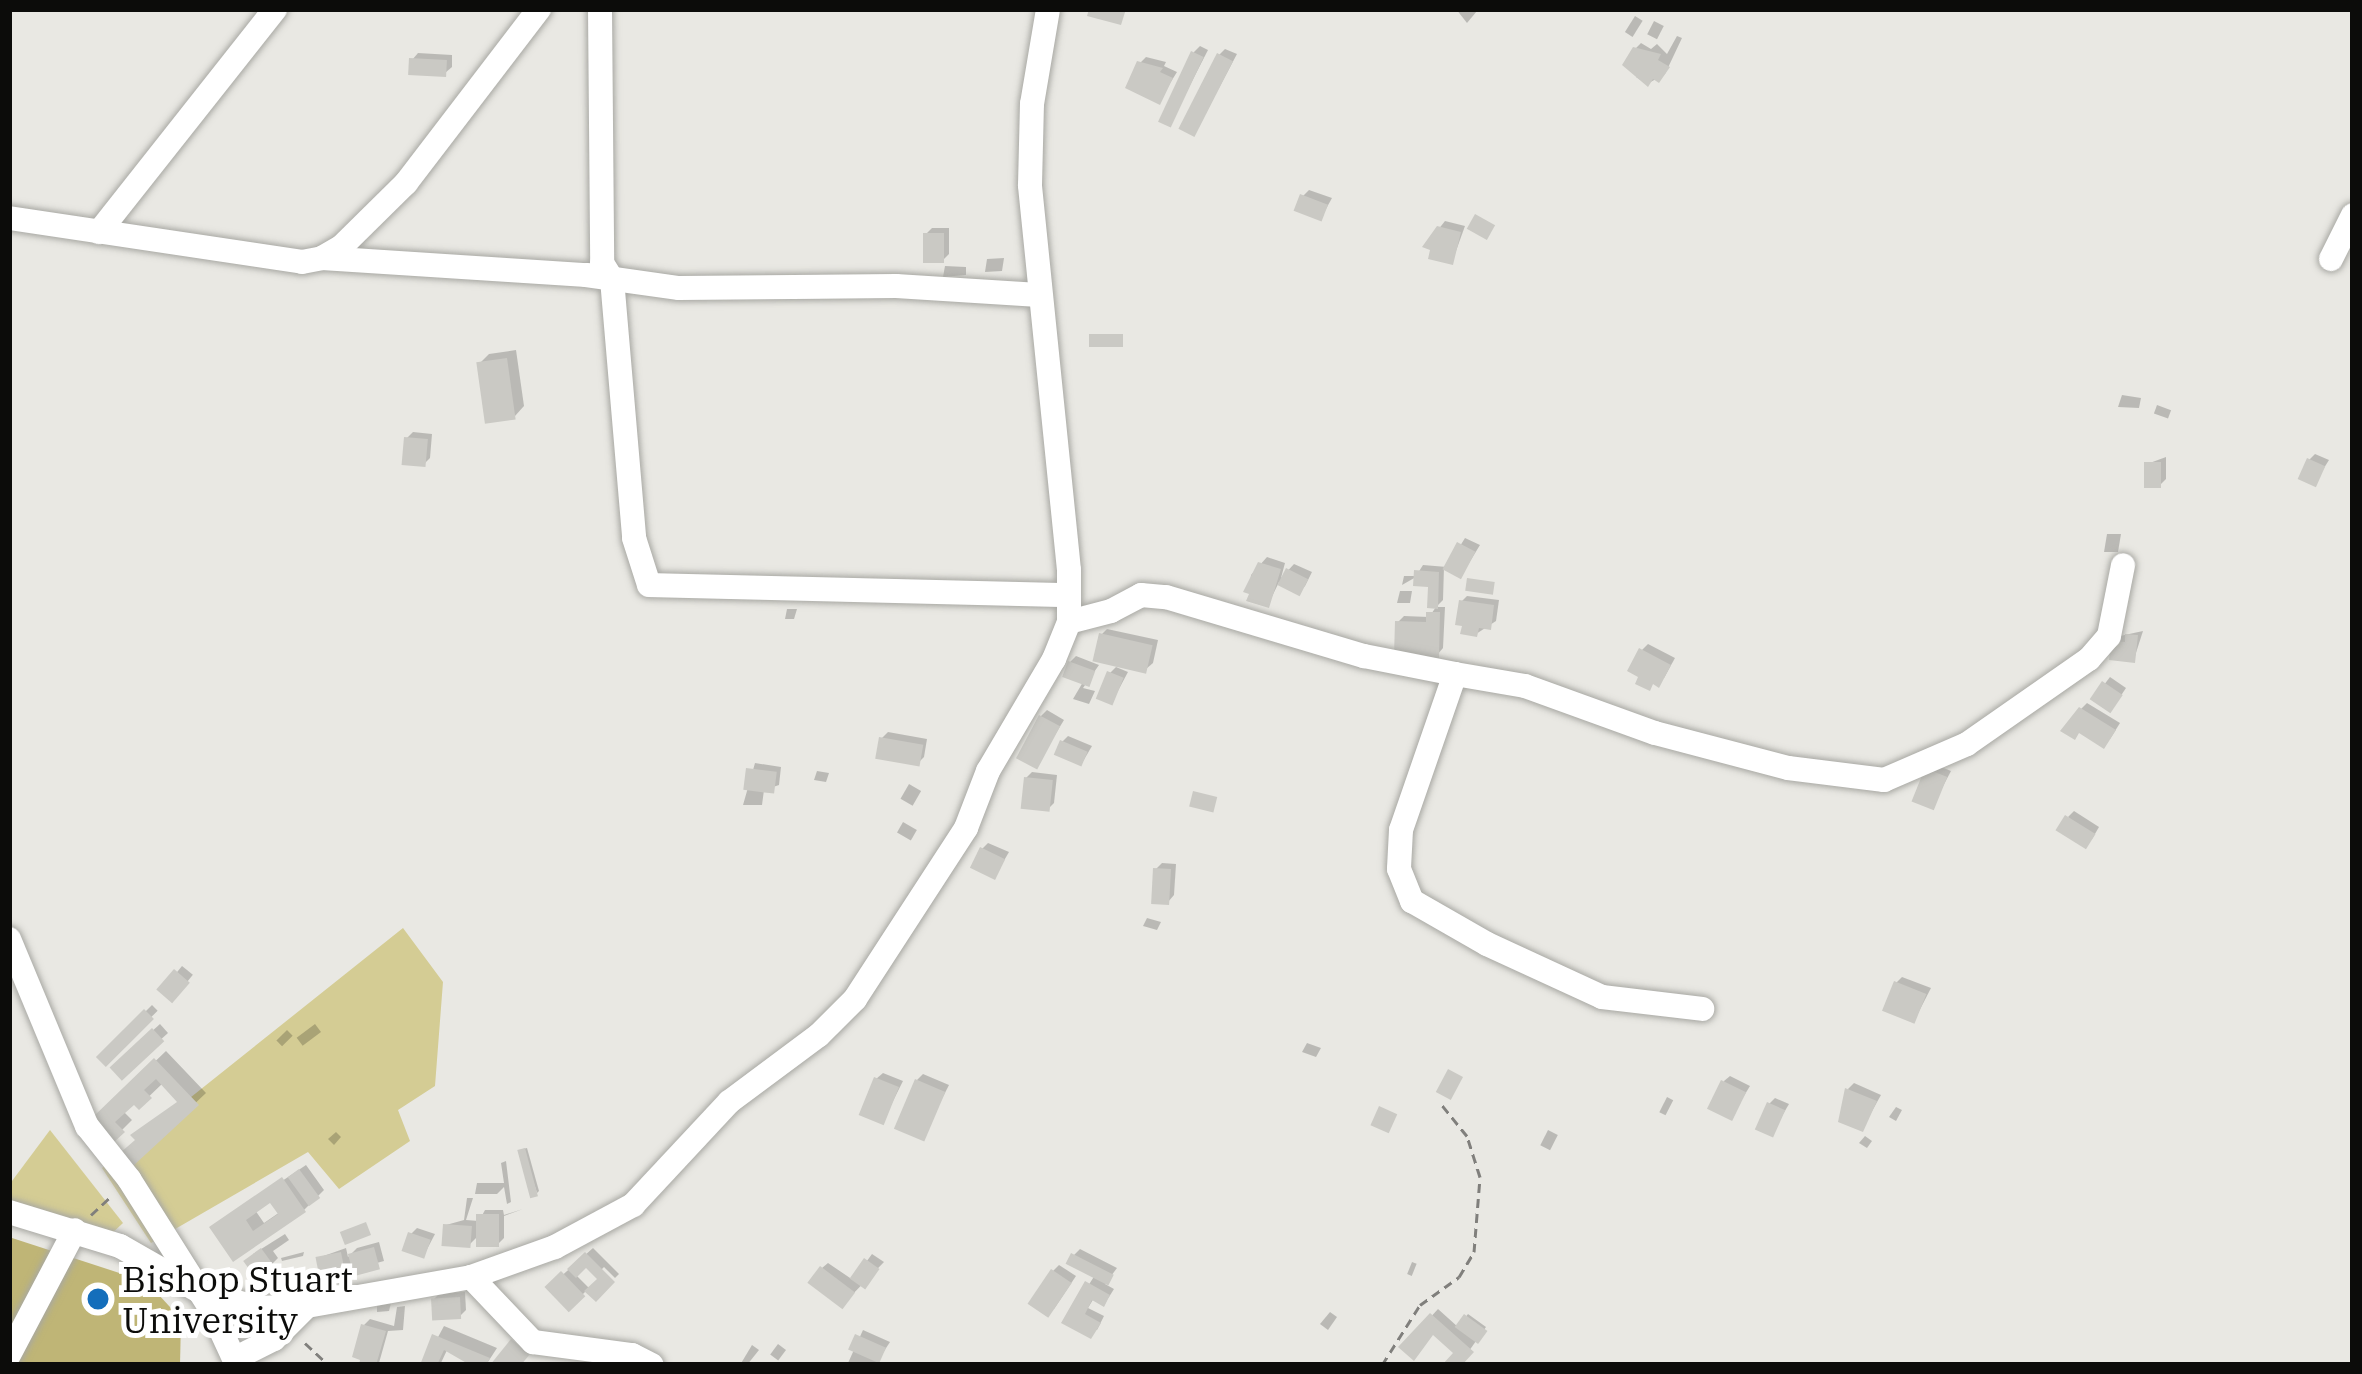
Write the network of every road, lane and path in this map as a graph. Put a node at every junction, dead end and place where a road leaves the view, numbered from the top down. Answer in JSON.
{"nodes":[{"id":1,"x":275,"y":9,"type":"edge"},
{"id":2,"x":539,"y":9,"type":"edge"},
{"id":3,"x":600,"y":9,"type":"edge"},
{"id":4,"x":1048,"y":9,"type":"edge"},
{"id":5,"x":2353,"y":214,"type":"edge"},
{"id":6,"x":9,"y":218,"type":"edge"},
{"id":7,"x":99,"y":232,"type":"junction"},
{"id":8,"x":322,"y":258,"type":"junction"},
{"id":9,"x":2331,"y":259,"type":"dead end"},
{"id":10,"x":612,"y":279,"type":"junction"},
{"id":11,"x":1039,"y":295,"type":"junction"},
{"id":12,"x":2123,"y":565,"type":"dead end"},
{"id":13,"x":1069,"y":595,"type":"junction"},
{"id":14,"x":1069,"y":622,"type":"junction"},
{"id":15,"x":1455,"y":674,"type":"junction"},
{"id":16,"x":9,"y":938,"type":"edge"},
{"id":17,"x":1702,"y":1010,"type":"dead end"},
{"id":18,"x":1442,"y":1105,"type":"dead end"},
{"id":19,"x":129,"y":1179,"type":"junction"},
{"id":20,"x":9,"y":1212,"type":"edge"},
{"id":21,"x":75,"y":1230,"type":"junction"},
{"id":22,"x":471,"y":1277,"type":"junction"},
{"id":23,"x":199,"y":1291,"type":"junction"},
{"id":24,"x":308,"y":1306,"type":"junction"},
{"id":25,"x":274,"y":1339,"type":"junction"},
{"id":26,"x":9,"y":1355,"type":"edge"},
{"id":27,"x":237,"y":1361,"type":"edge"},
{"id":28,"x":329,"y":1365,"type":"edge"},
{"id":29,"x":652,"y":1365,"type":"edge"},
{"id":30,"x":1382,"y":1365,"type":"edge"}],
"edges":[{"from":1,"to":7,"type":"street"},
{"from":2,"to":8,"type":"street"},
{"from":3,"to":10,"type":"street"},
{"from":4,"to":11,"type":"street"},
{"from":5,"to":9,"type":"street"},
{"from":6,"to":7,"type":"street"},
{"from":7,"to":8,"type":"street"},
{"from":8,"to":10,"type":"street"},
{"from":10,"to":11,"type":"street"},
{"from":10,"to":13,"type":"street"},
{"from":11,"to":13,"type":"street"},
{"from":12,"to":15,"type":"street"},
{"from":13,"to":14,"type":"street"},
{"from":14,"to":15,"type":"street"},
{"from":14,"to":22,"type":"street"},
{"from":15,"to":17,"type":"street"},
{"from":16,"to":19,"type":"street"},
{"from":18,"to":30,"type":"path"},
{"from":19,"to":21,"type":"path"},
{"from":19,"to":23,"type":"street"},
{"from":20,"to":21,"type":"street"},
{"from":21,"to":23,"type":"street"},
{"from":21,"to":26,"type":"street"},
{"from":22,"to":24,"type":"street"},
{"from":22,"to":29,"type":"street"},
{"from":23,"to":24,"type":"street"},
{"from":23,"to":27,"type":"street"},
{"from":24,"to":25,"type":"street"},
{"from":25,"to":27,"type":"street"},
{"from":25,"to":28,"type":"path"}]}
